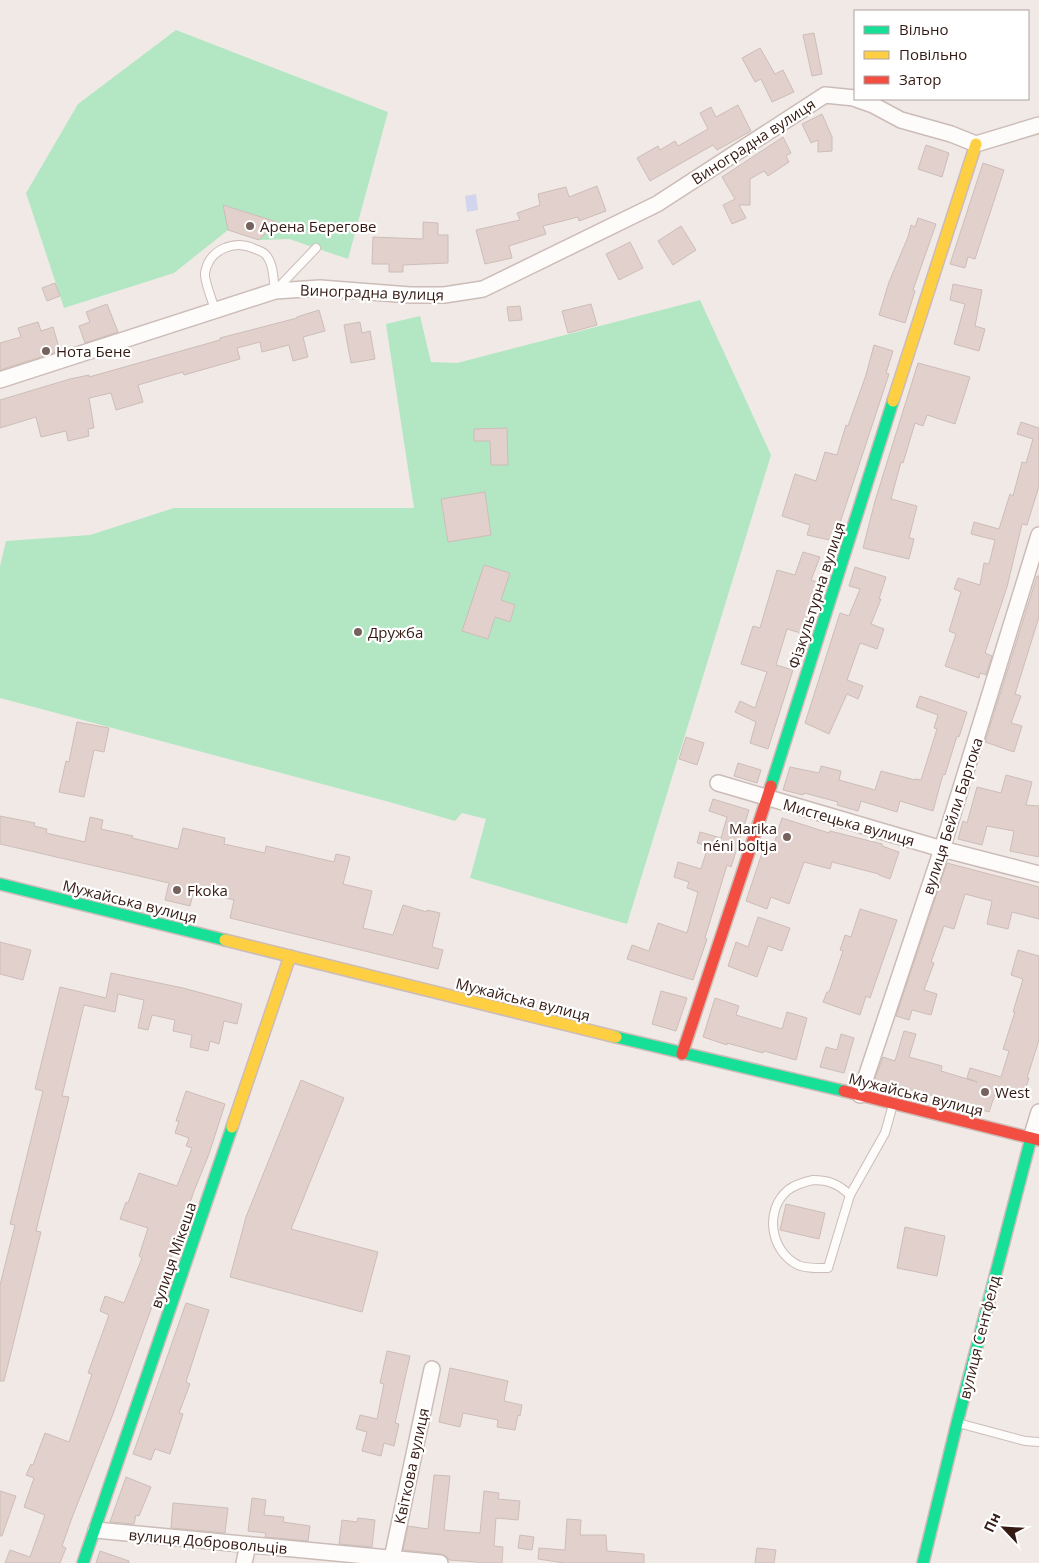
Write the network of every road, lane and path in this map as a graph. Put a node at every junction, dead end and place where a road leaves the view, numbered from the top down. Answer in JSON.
{"nodes":[{"id":1,"x":854,"y":99,"type":"edge"},
{"id":2,"x":859,"y":100,"type":"edge"},
{"id":3,"x":1039,"y":125,"type":"edge"},
{"id":4,"x":976,"y":144,"type":"junction"},
{"id":5,"x":316,"y":248,"type":"dead end"},
{"id":6,"x":274,"y":291,"type":"junction"},
{"id":7,"x":215,"y":310,"type":"junction"},
{"id":8,"x":0,"y":380,"type":"edge"},
{"id":9,"x":1039,"y":535,"type":"edge"},
{"id":10,"x":718,"y":783,"type":"dead end"},
{"id":11,"x":767,"y":798,"type":"junction"},
{"id":12,"x":942,"y":849,"type":"junction"},
{"id":13,"x":1039,"y":874,"type":"edge"},
{"id":14,"x":0,"y":884,"type":"edge"},
{"id":15,"x":290,"y":956,"type":"junction"},
{"id":16,"x":682,"y":1054,"type":"junction"},
{"id":17,"x":860,"y":1095,"type":"junction"},
{"id":18,"x":893,"y":1104,"type":"junction"},
{"id":19,"x":1039,"y":1112,"type":"edge"},
{"id":20,"x":1035,"y":1140,"type":"edge"},
{"id":21,"x":850,"y":1195,"type":"junction"},
{"id":22,"x":432,"y":1369,"type":"dead end"},
{"id":23,"x":957,"y":1423,"type":"junction"},
{"id":24,"x":1039,"y":1442,"type":"edge"},
{"id":25,"x":96,"y":1530,"type":"junction"},
{"id":26,"x":248,"y":1545,"type":"junction"},
{"id":27,"x":392,"y":1560,"type":"edge"},
{"id":28,"x":84,"y":1563,"type":"edge"},
{"id":29,"x":244,"y":1563,"type":"edge"},
{"id":30,"x":440,"y":1563,"type":"edge"},
{"id":31,"x":923,"y":1563,"type":"edge"}],
"edges":[{"from":1,"to":6,"type":"street","name":"Виноградна вулиця"},
{"from":2,"to":4,"type":"street","name":"Виноградна вулиця"},
{"from":3,"to":4,"type":"street"},
{"from":4,"to":11,"type":"main road","name":"Фізкультурна вулиця"},
{"from":5,"to":6,"type":"lane"},
{"from":6,"to":7,"type":"street","name":"Виноградна вулиця"},
{"from":6,"to":7,"type":"lane"},
{"from":7,"to":8,"type":"street","name":"Виноградна вулиця"},
{"from":9,"to":12,"type":"street","name":"вулиця Бейли Бартока"},
{"from":10,"to":11,"type":"street","name":"Мистецька вулиця"},
{"from":11,"to":12,"type":"street","name":"Мистецька вулиця"},
{"from":11,"to":16,"type":"main road","name":"Фізкультурна вулиця"},
{"from":12,"to":13,"type":"street","name":"Мистецька вулиця"},
{"from":12,"to":17,"type":"street","name":"вулиця Бейли Бартока"},
{"from":14,"to":15,"type":"main road","name":"Мужайська вулиця"},
{"from":15,"to":16,"type":"main road","name":"Мужайська вулиця"},
{"from":15,"to":25,"type":"main road","name":"вулиця Мікеша"},
{"from":16,"to":17,"type":"main road","name":"Мужайська вулиця"},
{"from":17,"to":18,"type":"main road","name":"Мужайська вулиця"},
{"from":18,"to":20,"type":"main road","name":"Мужайська вулиця"},
{"from":18,"to":21,"type":"lane"},
{"from":19,"to":20,"type":"street","name":"вулиця Сентфелд"},
{"from":20,"to":23,"type":"main road","name":"вулиця Сентфелд"},
{"from":21,"to":21,"type":"lane"},
{"from":22,"to":27,"type":"street","name":"Квіткова вулиця"},
{"from":23,"to":24,"type":"lane"},
{"from":23,"to":31,"type":"main road","name":"вулиця Сентфелд"},
{"from":25,"to":26,"type":"street","name":"вулиця Добровольців"},
{"from":25,"to":28,"type":"main road","name":"вулиця Мікеша"},
{"from":26,"to":27,"type":"street","name":"вулиця Добровольців"},
{"from":26,"to":29,"type":"street"},
{"from":27,"to":30,"type":"street","name":"вулиця Добровольців"}]}
